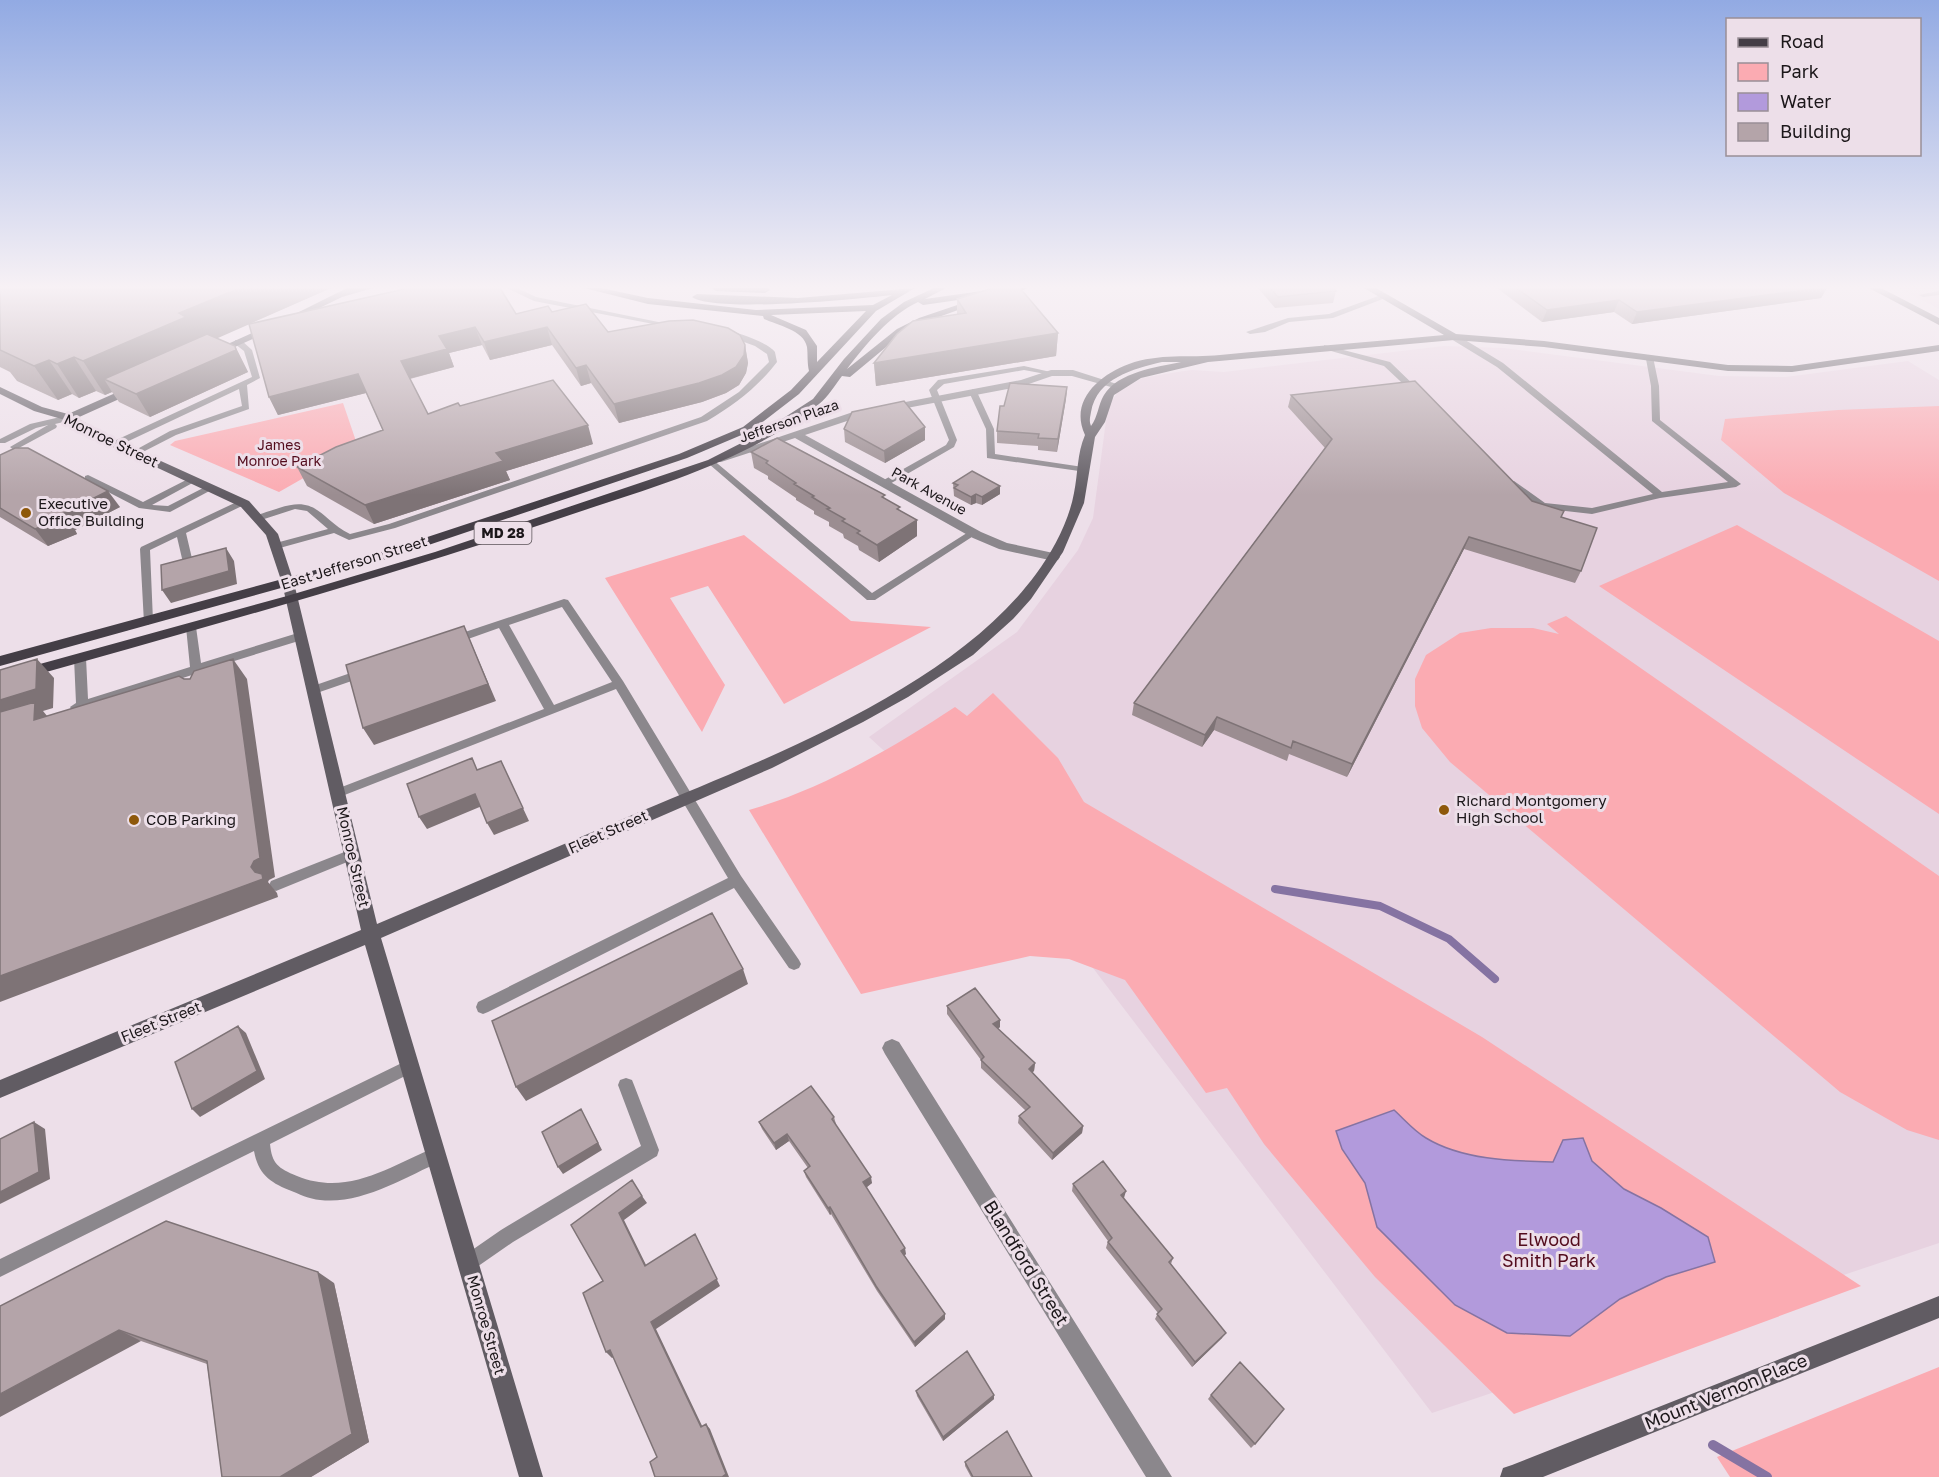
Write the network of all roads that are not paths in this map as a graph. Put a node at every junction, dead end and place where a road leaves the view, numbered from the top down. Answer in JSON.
{"nodes":[{"id":1,"x":251,"y":357,"type":"edge"},
{"id":2,"x":772,"y":357,"type":"edge"},
{"id":3,"x":811,"y":357,"type":"edge"},
{"id":4,"x":827,"y":357,"type":"edge"},
{"id":5,"x":854,"y":357,"type":"edge"},
{"id":6,"x":869,"y":357,"type":"edge"},
{"id":7,"x":1229,"y":357,"type":"edge"},
{"id":8,"x":1362,"y":357,"type":"edge"},
{"id":9,"x":1487,"y":357,"type":"edge"},
{"id":10,"x":1635,"y":357,"type":"edge"},
{"id":11,"x":1877,"y":357,"type":"edge"},
{"id":12,"x":1208,"y":359,"type":"junction"},
{"id":13,"x":1650,"y":359,"type":"junction"},
{"id":14,"x":814,"y":370,"type":"junction"},
{"id":15,"x":1051,"y":373,"type":"junction"},
{"id":16,"x":146,"y":383,"type":"edge"},
{"id":17,"x":243,"y":384,"type":"junction"},
{"id":18,"x":1100,"y":386,"type":"junction"},
{"id":19,"x":0,"y":390,"type":"edge"},
{"id":20,"x":1114,"y":390,"type":"junction"},
{"id":21,"x":973,"y":392,"type":"junction"},
{"id":22,"x":937,"y":398,"type":"junction"},
{"id":23,"x":817,"y":400,"type":"junction"},
{"id":24,"x":1427,"y":402,"type":"edge"},
{"id":25,"x":69,"y":418,"type":"junction"},
{"id":26,"x":797,"y":435,"type":"junction"},
{"id":27,"x":1090,"y":435,"type":"junction"},
{"id":28,"x":1,"y":441,"type":"edge"},
{"id":29,"x":115,"y":444,"type":"junction"},
{"id":30,"x":15,"y":447,"type":"junction"},
{"id":31,"x":134,"y":453,"type":"junction"},
{"id":32,"x":12,"y":459,"type":"edge"},
{"id":33,"x":712,"y":462,"type":"junction"},
{"id":34,"x":1083,"y":470,"type":"junction"},
{"id":35,"x":1498,"y":474,"type":"edge"},
{"id":36,"x":88,"y":478,"type":"edge"},
{"id":37,"x":193,"y":480,"type":"junction"},
{"id":38,"x":885,"y":483,"type":"junction"},
{"id":39,"x":210,"y":488,"type":"junction"},
{"id":40,"x":1660,"y":495,"type":"junction"},
{"id":41,"x":241,"y":503,"type":"junction"},
{"id":42,"x":142,"y":506,"type":"junction"},
{"id":43,"x":258,"y":518,"type":"junction"},
{"id":44,"x":335,"y":530,"type":"junction"},
{"id":45,"x":181,"y":532,"type":"junction"},
{"id":46,"x":974,"y":532,"type":"junction"},
{"id":47,"x":276,"y":546,"type":"junction"},
{"id":48,"x":1053,"y":557,"type":"junction"},
{"id":49,"x":189,"y":567,"type":"edge"},
{"id":50,"x":288,"y":582,"type":"junction"},
{"id":51,"x":292,"y":599,"type":"junction"},
{"id":52,"x":148,"y":621,"type":"junction"},
{"id":53,"x":502,"y":623,"type":"junction"},
{"id":54,"x":191,"y":627,"type":"junction"},
{"id":55,"x":301,"y":636,"type":"junction"},
{"id":56,"x":438,"y":646,"type":"edge"},
{"id":57,"x":80,"y":658,"type":"junction"},
{"id":58,"x":0,"y":662,"type":"edge"},
{"id":59,"x":196,"y":669,"type":"junction"},
{"id":60,"x":374,"y":669,"type":"edge"},
{"id":61,"x":0,"y":680,"type":"edge"},
{"id":62,"x":619,"y":684,"type":"junction"},
{"id":63,"x":199,"y":685,"type":"edge"},
{"id":64,"x":314,"y":690,"type":"junction"},
{"id":65,"x":82,"y":706,"type":"junction"},
{"id":66,"x":550,"y":709,"type":"junction"},
{"id":67,"x":61,"y":712,"type":"edge"},
{"id":68,"x":338,"y":793,"type":"junction"},
{"id":69,"x":687,"y":798,"type":"junction"},
{"id":70,"x":352,"y":854,"type":"junction"},
{"id":71,"x":736,"y":880,"type":"junction"},
{"id":72,"x":276,"y":885,"type":"dead end"},
{"id":73,"x":371,"y":935,"type":"junction"},
{"id":74,"x":794,"y":964,"type":"dead end"},
{"id":75,"x":483,"y":1007,"type":"dead end"},
{"id":76,"x":892,"y":1048,"type":"dead end"},
{"id":77,"x":410,"y":1066,"type":"junction"},
{"id":78,"x":626,"y":1085,"type":"dead end"},
{"id":79,"x":0,"y":1089,"type":"edge"},
{"id":80,"x":261,"y":1140,"type":"junction"},
{"id":81,"x":436,"y":1155,"type":"junction"},
{"id":82,"x":468,"y":1263,"type":"junction"},
{"id":83,"x":0,"y":1268,"type":"edge"},
{"id":84,"x":1939,"y":1307,"type":"edge"},
{"id":85,"x":531,"y":1477,"type":"edge"},
{"id":86,"x":1160,"y":1477,"type":"edge"},
{"id":87,"x":1512,"y":1477,"type":"edge"}],
"edges":[{"from":1,"to":17,"type":"lane"},
{"from":2,"to":44,"type":"lane"},
{"from":3,"to":14,"type":"main road"},
{"from":4,"to":14,"type":"main road","number":"MD 28"},
{"from":5,"to":23,"type":"main road","number":"MD 28"},
{"from":6,"to":23,"type":"main road"},
{"from":7,"to":12,"type":"street"},
{"from":8,"to":24,"type":"lane"},
{"from":9,"to":40,"type":"lane"},
{"from":10,"to":13,"type":"street"},
{"from":11,"to":13,"type":"street"},
{"from":12,"to":18,"type":"street"},
{"from":12,"to":20,"type":"street"},
{"from":13,"to":40,"type":"lane"},
{"from":14,"to":50,"type":"main road","name":"East Jefferson Street","number":"MD 28"},
{"from":15,"to":18,"type":"street"},
{"from":15,"to":21,"type":"street","name":"Jefferson Plaza"},
{"from":15,"to":22,"type":"lane"},
{"from":16,"to":25,"type":"street"},
{"from":17,"to":29,"type":"lane"},
{"from":17,"to":31,"type":"lane"},
{"from":18,"to":20,"type":"street"},
{"from":18,"to":27,"type":"street","name":"Fleet Street"},
{"from":19,"to":25,"type":"street","name":"Monroe Street"},
{"from":20,"to":27,"type":"street","name":"Fleet Street"},
{"from":21,"to":22,"type":"street","name":"Jefferson Plaza"},
{"from":21,"to":34,"type":"lane"},
{"from":22,"to":26,"type":"street","name":"Jefferson Plaza"},
{"from":22,"to":38,"type":"lane"},
{"from":23,"to":33,"type":"main road","number":"MD 28"},
{"from":25,"to":28,"type":"lane"},
{"from":25,"to":29,"type":"street","name":"Monroe Street"},
{"from":25,"to":30,"type":"lane"},
{"from":26,"to":33,"type":"street","name":"Jefferson Plaza"},
{"from":26,"to":38,"type":"street","name":"Park Avenue"},
{"from":27,"to":34,"type":"street","name":"Fleet Street"},
{"from":28,"to":30,"type":"lane"},
{"from":29,"to":31,"type":"street","name":"Monroe Street"},
{"from":30,"to":32,"type":"lane"},
{"from":31,"to":37,"type":"street","name":"Monroe Street"},
{"from":33,"to":46,"type":"lane"},
{"from":33,"to":51,"type":"main road","name":"East Jefferson Street","number":"MD 28"},
{"from":34,"to":48,"type":"street","name":"Fleet Street"},
{"from":35,"to":40,"type":"lane"},
{"from":36,"to":42,"type":"lane"},
{"from":37,"to":39,"type":"street","name":"Monroe Street"},
{"from":37,"to":42,"type":"lane"},
{"from":38,"to":46,"type":"street","name":"Park Avenue"},
{"from":39,"to":41,"type":"street","name":"Monroe Street"},
{"from":39,"to":42,"type":"lane"},
{"from":41,"to":43,"type":"street","name":"Monroe Street"},
{"from":41,"to":45,"type":"lane"},
{"from":43,"to":44,"type":"lane"},
{"from":43,"to":47,"type":"street","name":"Monroe Street"},
{"from":44,"to":47,"type":"lane"},
{"from":45,"to":49,"type":"lane"},
{"from":45,"to":52,"type":"lane"},
{"from":46,"to":48,"type":"street","name":"Park Avenue"},
{"from":47,"to":50,"type":"street","name":"Monroe Street"},
{"from":48,"to":69,"type":"street","name":"Fleet Street"},
{"from":50,"to":51,"type":"street","name":"Monroe Street"},
{"from":50,"to":52,"type":"main road","name":"East Jefferson Street","number":"MD 28"},
{"from":51,"to":54,"type":"main road","name":"East Jefferson Street","number":"MD 28"},
{"from":51,"to":55,"type":"street","name":"Monroe Street"},
{"from":52,"to":58,"type":"main road","name":"East Jefferson Street","number":"MD 28"},
{"from":53,"to":56,"type":"lane"},
{"from":53,"to":62,"type":"lane"},
{"from":53,"to":66,"type":"lane"},
{"from":54,"to":57,"type":"main road","name":"East Jefferson Street","number":"MD 28"},
{"from":54,"to":59,"type":"lane"},
{"from":55,"to":59,"type":"lane"},
{"from":55,"to":64,"type":"street","name":"Monroe Street"},
{"from":57,"to":61,"type":"main road","name":"East Jefferson Street","number":"MD 28"},
{"from":57,"to":65,"type":"lane"},
{"from":59,"to":63,"type":"lane"},
{"from":59,"to":65,"type":"lane"},
{"from":60,"to":64,"type":"lane"},
{"from":62,"to":66,"type":"lane"},
{"from":62,"to":69,"type":"lane"},
{"from":64,"to":68,"type":"street","name":"Monroe Street"},
{"from":65,"to":67,"type":"lane"},
{"from":66,"to":68,"type":"lane"},
{"from":68,"to":70,"type":"street","name":"Monroe Street"},
{"from":69,"to":71,"type":"lane"},
{"from":69,"to":73,"type":"street","name":"Fleet Street"},
{"from":70,"to":72,"type":"lane"},
{"from":70,"to":73,"type":"street","name":"Monroe Street"},
{"from":71,"to":74,"type":"lane"},
{"from":71,"to":75,"type":"lane"},
{"from":73,"to":77,"type":"street","name":"Monroe Street"},
{"from":73,"to":79,"type":"street","name":"Fleet Street"},
{"from":76,"to":86,"type":"street","name":"Blandford Street"},
{"from":77,"to":80,"type":"lane"},
{"from":77,"to":81,"type":"street","name":"Monroe Street"},
{"from":78,"to":82,"type":"lane"},
{"from":80,"to":81,"type":"lane"},
{"from":80,"to":83,"type":"lane"},
{"from":81,"to":82,"type":"street","name":"Monroe Street"},
{"from":82,"to":85,"type":"street","name":"Monroe Street"},
{"from":84,"to":87,"type":"street","name":"Mount Vernon Place"}]}
